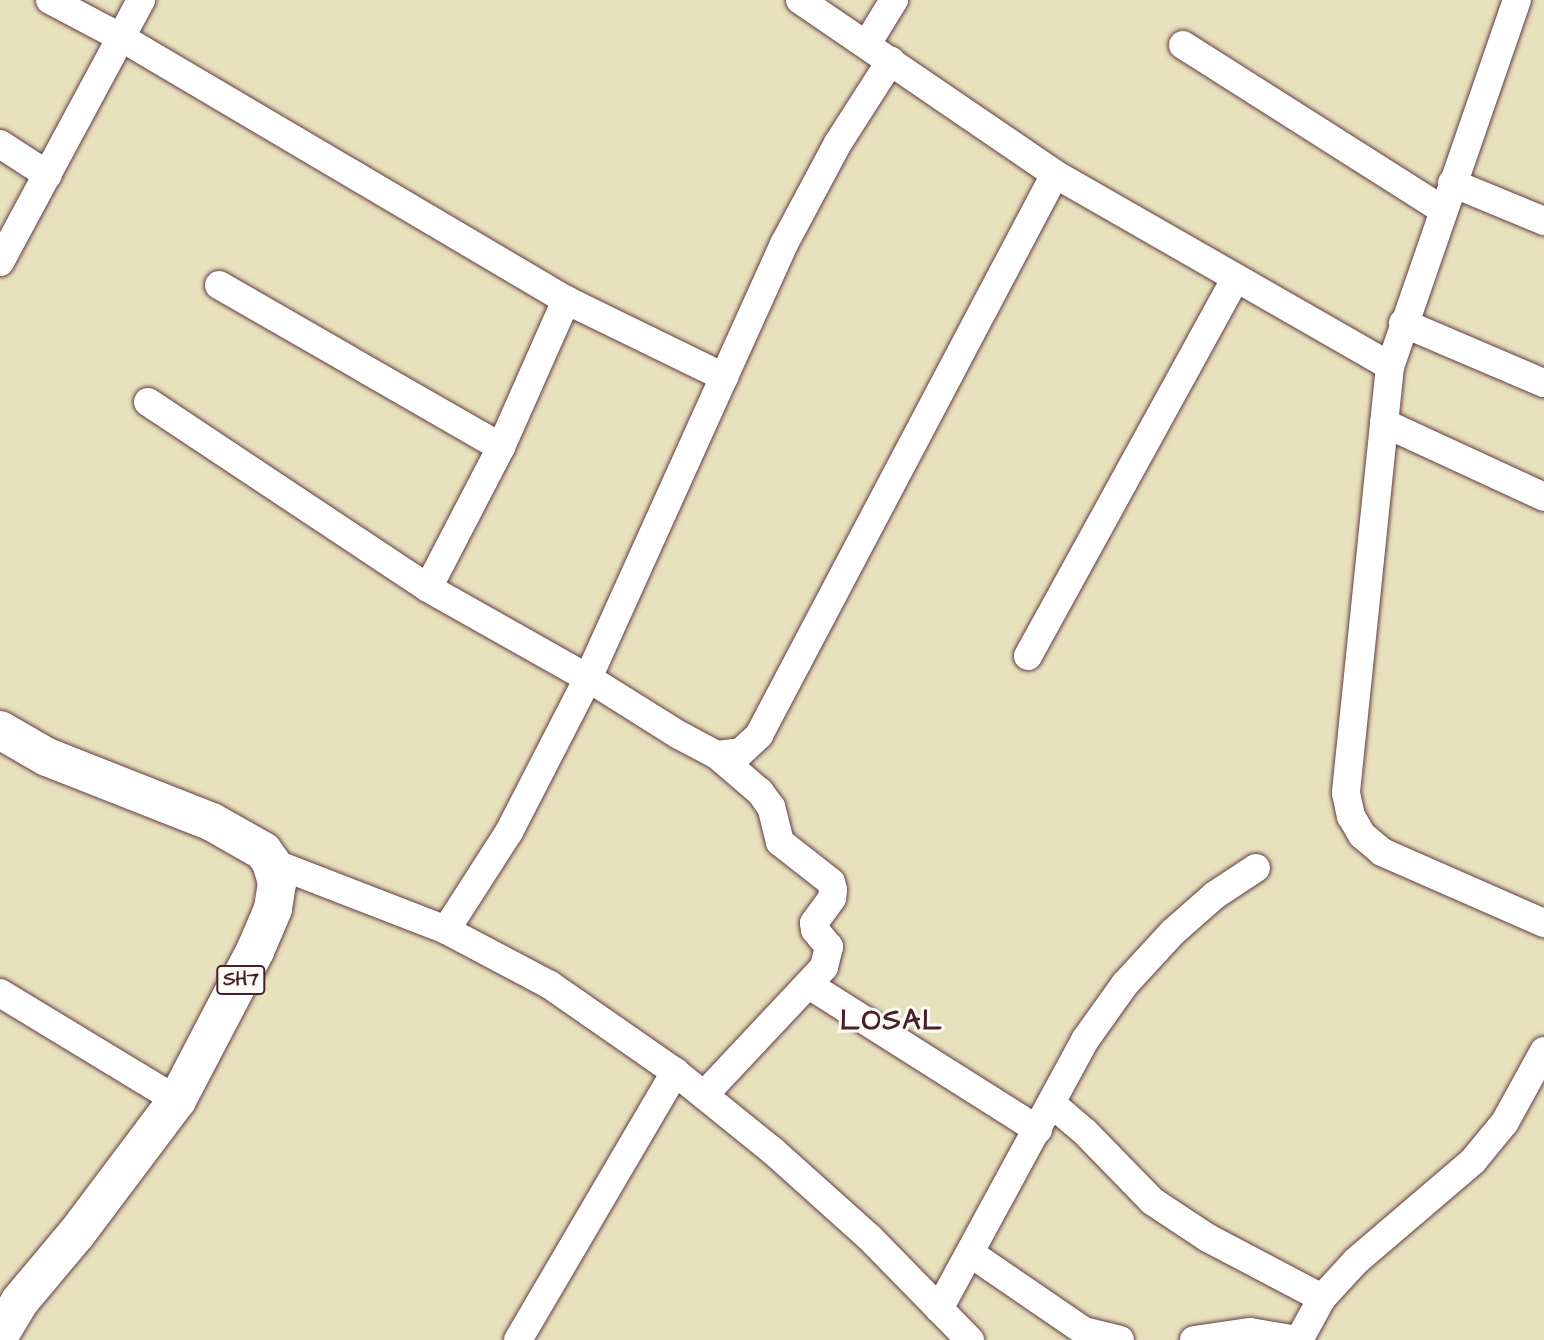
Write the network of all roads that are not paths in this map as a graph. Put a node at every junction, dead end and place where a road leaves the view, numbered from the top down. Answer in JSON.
{"nodes":[{"id":1,"x":50,"y":0,"type":"edge"},
{"id":2,"x":141,"y":0,"type":"edge"},
{"id":3,"x":800,"y":0,"type":"edge"},
{"id":4,"x":894,"y":0,"type":"edge"},
{"id":5,"x":1517,"y":0,"type":"edge"},
{"id":6,"x":122,"y":38,"type":"junction"},
{"id":7,"x":1183,"y":45,"type":"dead end"},
{"id":8,"x":879,"y":52,"type":"junction"},
{"id":9,"x":0,"y":144,"type":"edge"},
{"id":10,"x":1055,"y":174,"type":"junction"},
{"id":11,"x":48,"y":175,"type":"junction"},
{"id":12,"x":1452,"y":183,"type":"junction"},
{"id":13,"x":1443,"y":210,"type":"junction"},
{"id":14,"x":1544,"y":221,"type":"edge"},
{"id":15,"x":0,"y":262,"type":"edge"},
{"id":16,"x":1236,"y":278,"type":"junction"},
{"id":17,"x":219,"y":285,"type":"dead end"},
{"id":18,"x":566,"y":300,"type":"junction"},
{"id":19,"x":1402,"y":323,"type":"junction"},
{"id":20,"x":1390,"y":366,"type":"junction"},
{"id":21,"x":724,"y":377,"type":"junction"},
{"id":22,"x":1544,"y":383,"type":"edge"},
{"id":23,"x":148,"y":402,"type":"dead end"},
{"id":24,"x":1384,"y":423,"type":"junction"},
{"id":25,"x":500,"y":447,"type":"junction"},
{"id":26,"x":1544,"y":497,"type":"edge"},
{"id":27,"x":428,"y":588,"type":"junction"},
{"id":28,"x":1028,"y":656,"type":"dead end"},
{"id":29,"x":588,"y":678,"type":"junction"},
{"id":30,"x":0,"y":730,"type":"edge"},
{"id":31,"x":717,"y":755,"type":"junction"},
{"id":32,"x":271,"y":862,"type":"junction"},
{"id":33,"x":1256,"y":868,"type":"dead end"},
{"id":34,"x":1544,"y":923,"type":"edge"},
{"id":35,"x":446,"y":930,"type":"junction"},
{"id":36,"x":809,"y":985,"type":"junction"},
{"id":37,"x":0,"y":993,"type":"edge"},
{"id":38,"x":1544,"y":1051,"type":"edge"},
{"id":39,"x":675,"y":1072,"type":"junction"},
{"id":40,"x":704,"y":1095,"type":"junction"},
{"id":41,"x":177,"y":1100,"type":"junction"},
{"id":42,"x":1052,"y":1104,"type":"junction"},
{"id":43,"x":1038,"y":1130,"type":"junction"},
{"id":44,"x":970,"y":1252,"type":"junction"},
{"id":45,"x":1322,"y":1298,"type":"junction"},
{"id":46,"x":939,"y":1309,"type":"junction"},
{"id":47,"x":0,"y":1334,"type":"edge"},
{"id":48,"x":517,"y":1340,"type":"edge"},
{"id":49,"x":970,"y":1340,"type":"edge"},
{"id":50,"x":1120,"y":1340,"type":"edge"},
{"id":51,"x":1194,"y":1340,"type":"edge"},
{"id":52,"x":1298,"y":1340,"type":"edge"}],
"edges":[{"from":1,"to":6,"type":"street"},
{"from":2,"to":6,"type":"street"},
{"from":3,"to":8,"type":"street"},
{"from":4,"to":8,"type":"street"},
{"from":5,"to":12,"type":"street"},
{"from":6,"to":11,"type":"street"},
{"from":6,"to":18,"type":"street"},
{"from":7,"to":13,"type":"street"},
{"from":8,"to":10,"type":"street"},
{"from":8,"to":21,"type":"street"},
{"from":9,"to":11,"type":"street"},
{"from":10,"to":16,"type":"street"},
{"from":10,"to":31,"type":"street"},
{"from":11,"to":15,"type":"street"},
{"from":12,"to":13,"type":"street"},
{"from":12,"to":14,"type":"street"},
{"from":13,"to":19,"type":"street"},
{"from":16,"to":20,"type":"street"},
{"from":16,"to":28,"type":"street"},
{"from":17,"to":25,"type":"street"},
{"from":18,"to":21,"type":"street"},
{"from":18,"to":25,"type":"street"},
{"from":19,"to":20,"type":"street"},
{"from":19,"to":22,"type":"street"},
{"from":20,"to":24,"type":"street"},
{"from":21,"to":29,"type":"street"},
{"from":23,"to":27,"type":"street"},
{"from":24,"to":26,"type":"street"},
{"from":24,"to":34,"type":"street"},
{"from":25,"to":27,"type":"street"},
{"from":27,"to":29,"type":"street"},
{"from":29,"to":31,"type":"street"},
{"from":29,"to":35,"type":"street"},
{"from":30,"to":32,"type":"main road"},
{"from":31,"to":36,"type":"street"},
{"from":32,"to":35,"type":"street"},
{"from":32,"to":41,"type":"main road","number":"SH7"},
{"from":33,"to":42,"type":"street"},
{"from":35,"to":39,"type":"street"},
{"from":36,"to":40,"type":"street"},
{"from":36,"to":43,"type":"street"},
{"from":37,"to":41,"type":"street"},
{"from":38,"to":45,"type":"street"},
{"from":39,"to":40,"type":"street"},
{"from":39,"to":48,"type":"street"},
{"from":40,"to":46,"type":"street"},
{"from":41,"to":47,"type":"main road","number":"SH7"},
{"from":42,"to":43,"type":"street"},
{"from":42,"to":45,"type":"street"},
{"from":43,"to":44,"type":"street"},
{"from":44,"to":46,"type":"street"},
{"from":44,"to":50,"type":"street"},
{"from":45,"to":52,"type":"street"},
{"from":46,"to":49,"type":"street"},
{"from":51,"to":52,"type":"street"}]}
